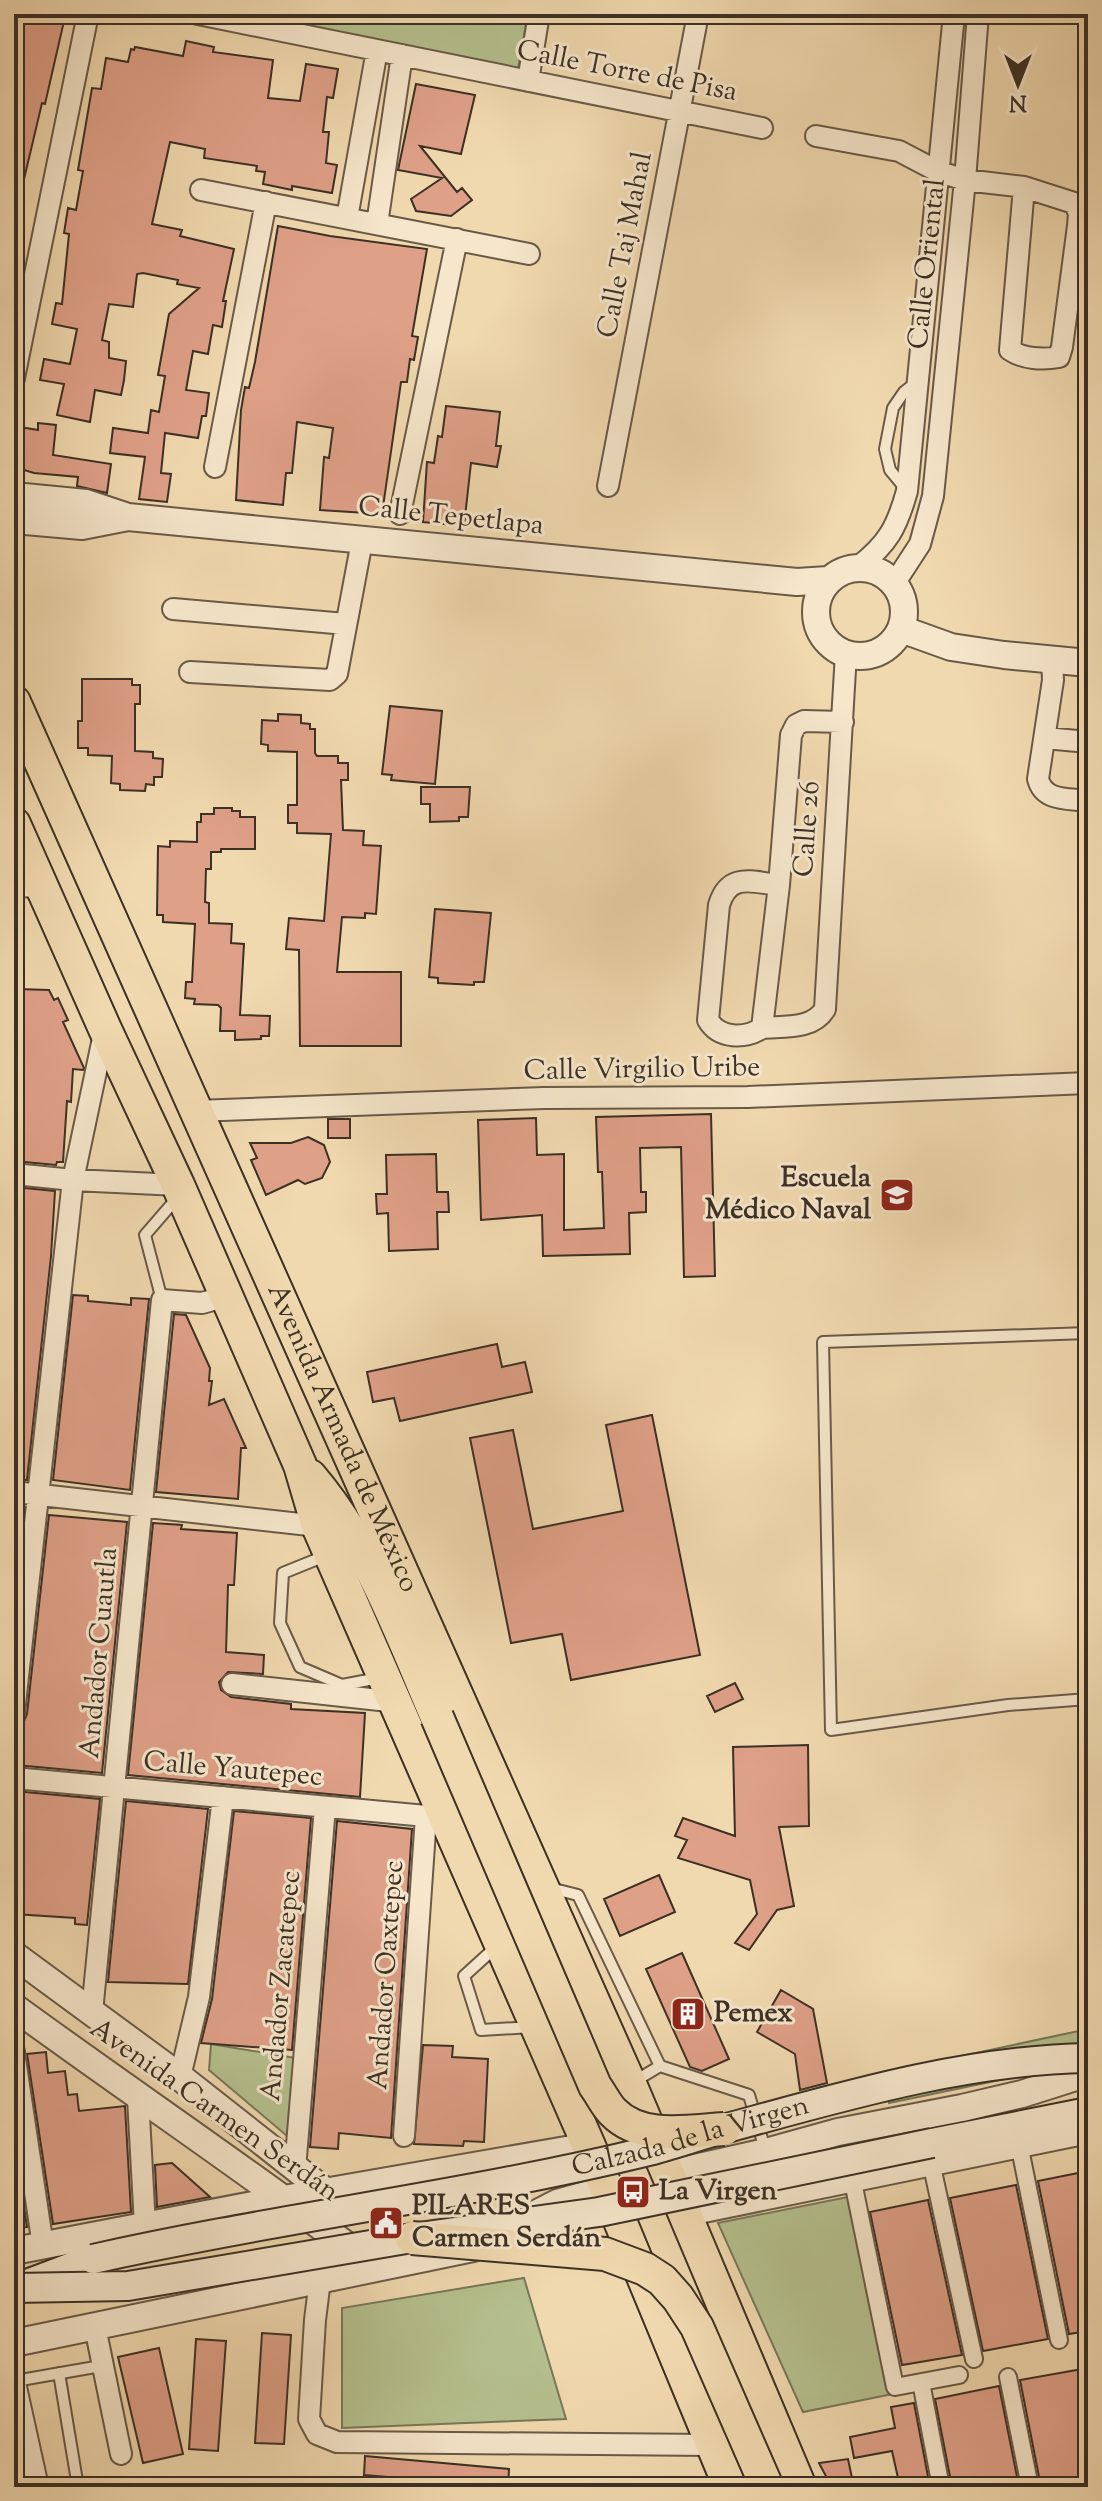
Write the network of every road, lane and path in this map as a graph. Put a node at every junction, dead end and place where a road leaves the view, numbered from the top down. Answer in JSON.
{"nodes":[{"id":1,"x":88,"y":14,"type":"edge"},
{"id":2,"x":198,"y":14,"type":"edge"},
{"id":3,"x":539,"y":14,"type":"edge"},
{"id":4,"x":698,"y":14,"type":"edge"},
{"id":5,"x":954,"y":14,"type":"edge"},
{"id":6,"x":978,"y":14,"type":"edge"},
{"id":7,"x":248,"y":19,"type":"edge"},
{"id":8,"x":377,"y":50,"type":"junction"},
{"id":9,"x":402,"y":55,"type":"junction"},
{"id":10,"x":946,"y":75,"type":"junction"},
{"id":11,"x":973,"y":77,"type":"junction"},
{"id":12,"x":528,"y":81,"type":"junction"},
{"id":13,"x":680,"y":111,"type":"junction"},
{"id":14,"x":762,"y":128,"type":"dead end"},
{"id":15,"x":816,"y":136,"type":"dead end"},
{"id":16,"x":937,"y":171,"type":"junction"},
{"id":17,"x":965,"y":180,"type":"junction"},
{"id":18,"x":1024,"y":187,"type":"junction"},
{"id":19,"x":201,"y":190,"type":"dead end"},
{"id":20,"x":266,"y":202,"type":"junction"},
{"id":21,"x":347,"y":218,"type":"junction"},
{"id":22,"x":377,"y":224,"type":"junction"},
{"id":23,"x":457,"y":239,"type":"junction"},
{"id":24,"x":529,"y":254,"type":"dead end"},
{"id":25,"x":14,"y":378,"type":"edge"},
{"id":26,"x":215,"y":467,"type":"dead end"},
{"id":27,"x":608,"y":486,"type":"dead end"},
{"id":28,"x":14,"y":496,"type":"edge"},
{"id":29,"x":901,"y":513,"type":"junction"},
{"id":30,"x":400,"y":514,"type":"dead end"},
{"id":31,"x":128,"y":517,"type":"junction"},
{"id":32,"x":14,"y":520,"type":"edge"},
{"id":33,"x":928,"y":520,"type":"junction"},
{"id":34,"x":362,"y":541,"type":"junction"},
{"id":35,"x":858,"y":567,"type":"junction"},
{"id":36,"x":769,"y":580,"type":"junction"},
{"id":37,"x":828,"y":580,"type":"junction"},
{"id":38,"x":894,"y":584,"type":"junction"},
{"id":39,"x":173,"y":609,"type":"dead end"},
{"id":40,"x":815,"y":616,"type":"junction"},
{"id":41,"x":346,"y":624,"type":"junction"},
{"id":42,"x":901,"y":629,"type":"junction"},
{"id":43,"x":846,"y":653,"type":"junction"},
{"id":44,"x":1052,"y":659,"type":"junction"},
{"id":45,"x":1088,"y":663,"type":"edge"},
{"id":46,"x":190,"y":672,"type":"dead end"},
{"id":47,"x":14,"y":702,"type":"edge"},
{"id":48,"x":843,"y":722,"type":"junction"},
{"id":49,"x":1045,"y":738,"type":"junction"},
{"id":50,"x":1088,"y":742,"type":"edge"},
{"id":51,"x":1088,"y":801,"type":"edge"},
{"id":52,"x":14,"y":824,"type":"edge"},
{"id":53,"x":779,"y":885,"type":"junction"},
{"id":54,"x":29,"y":887,"type":"edge"},
{"id":55,"x":762,"y":1028,"type":"junction"},
{"id":56,"x":105,"y":1029,"type":"junction"},
{"id":57,"x":1088,"y":1083,"type":"edge"},
{"id":58,"x":196,"y":1111,"type":"junction"},
{"id":59,"x":14,"y":1174,"type":"edge"},
{"id":60,"x":73,"y":1180,"type":"junction"},
{"id":61,"x":180,"y":1189,"type":"junction"},
{"id":62,"x":227,"y":1296,"type":"junction"},
{"id":63,"x":162,"y":1300,"type":"junction"},
{"id":64,"x":1088,"y":1333,"type":"edge"},
{"id":65,"x":300,"y":1465,"type":"junction"},
{"id":66,"x":14,"y":1492,"type":"edge"},
{"id":67,"x":38,"y":1495,"type":"junction"},
{"id":68,"x":142,"y":1507,"type":"junction"},
{"id":69,"x":324,"y":1540,"type":"junction"},
{"id":70,"x":232,"y":1684,"type":"dead end"},
{"id":71,"x":391,"y":1689,"type":"junction"},
{"id":72,"x":1088,"y":1699,"type":"edge"},
{"id":73,"x":14,"y":1713,"type":"edge"},
{"id":74,"x":14,"y":1778,"type":"edge"},
{"id":75,"x":116,"y":1787,"type":"junction"},
{"id":76,"x":223,"y":1797,"type":"junction"},
{"id":77,"x":325,"y":1807,"type":"junction"},
{"id":78,"x":437,"y":1817,"type":"junction"},
{"id":79,"x":541,"y":1885,"type":"junction"},
{"id":80,"x":501,"y":1942,"type":"junction"},
{"id":81,"x":14,"y":1955,"type":"edge"},
{"id":82,"x":14,"y":2007,"type":"edge"},
{"id":83,"x":92,"y":2012,"type":"junction"},
{"id":84,"x":538,"y":2027,"type":"junction"},
{"id":85,"x":14,"y":2052,"type":"edge"},
{"id":86,"x":1088,"y":2058,"type":"edge"},
{"id":87,"x":660,"y":2066,"type":"junction"},
{"id":88,"x":1088,"y":2073,"type":"edge"},
{"id":89,"x":180,"y":2077,"type":"junction"},
{"id":90,"x":630,"y":2084,"type":"junction"},
{"id":91,"x":138,"y":2098,"type":"junction"},
{"id":92,"x":1088,"y":2112,"type":"edge"},
{"id":93,"x":724,"y":2129,"type":"junction"},
{"id":94,"x":1088,"y":2130,"type":"edge"},
{"id":95,"x":404,"y":2136,"type":"dead end"},
{"id":96,"x":1019,"y":2144,"type":"junction"},
{"id":97,"x":589,"y":2146,"type":"junction"},
{"id":98,"x":766,"y":2152,"type":"junction"},
{"id":99,"x":932,"y":2152,"type":"junction"},
{"id":100,"x":295,"y":2169,"type":"junction"},
{"id":101,"x":668,"y":2174,"type":"junction"},
{"id":102,"x":852,"y":2177,"type":"junction"},
{"id":103,"x":404,"y":2179,"type":"junction"},
{"id":104,"x":607,"y":2189,"type":"junction"},
{"id":105,"x":326,"y":2192,"type":"junction"},
{"id":106,"x":773,"y":2194,"type":"junction"},
{"id":107,"x":284,"y":2199,"type":"junction"},
{"id":108,"x":684,"y":2213,"type":"junction"},
{"id":109,"x":145,"y":2226,"type":"junction"},
{"id":110,"x":412,"y":2238,"type":"junction"},
{"id":111,"x":43,"y":2246,"type":"junction"},
{"id":112,"x":14,"y":2251,"type":"edge"},
{"id":113,"x":443,"y":2256,"type":"junction"},
{"id":114,"x":376,"y":2268,"type":"junction"},
{"id":115,"x":320,"y":2280,"type":"junction"},
{"id":116,"x":14,"y":2288,"type":"edge"},
{"id":117,"x":95,"y":2327,"type":"junction"},
{"id":118,"x":1059,"y":2340,"type":"dead end"},
{"id":119,"x":14,"y":2343,"type":"edge"},
{"id":120,"x":974,"y":2359,"type":"dead end"},
{"id":121,"x":101,"y":2366,"type":"junction"},
{"id":122,"x":59,"y":2373,"type":"junction"},
{"id":123,"x":959,"y":2375,"type":"dead end"},
{"id":124,"x":1008,"y":2377,"type":"dead end"},
{"id":125,"x":14,"y":2380,"type":"edge"},
{"id":126,"x":921,"y":2382,"type":"junction"},
{"id":127,"x":713,"y":2445,"type":"junction"},
{"id":128,"x":121,"y":2454,"type":"dead end"},
{"id":129,"x":38,"y":2487,"type":"edge"},
{"id":130,"x":78,"y":2487,"type":"edge"},
{"id":131,"x":730,"y":2487,"type":"edge"},
{"id":132,"x":767,"y":2487,"type":"edge"},
{"id":133,"x":800,"y":2487,"type":"edge"},
{"id":134,"x":941,"y":2487,"type":"edge"},
{"id":135,"x":1030,"y":2487,"type":"edge"}],
"edges":[{"from":1,"to":25,"type":"street"},
{"from":2,"to":7,"type":"street","name":"Calle Torre de Pisa"},
{"from":3,"to":12,"type":"street"},
{"from":4,"to":13,"type":"street","name":"Calle Taj Mahal"},
{"from":5,"to":10,"type":"street","name":"Calle Oriental"},
{"from":6,"to":11,"type":"street","name":"Calle Oriental"},
{"from":7,"to":8,"type":"street","name":"Calle Torre de Pisa"},
{"from":8,"to":9,"type":"street","name":"Calle Torre de Pisa"},
{"from":8,"to":21,"type":"street"},
{"from":9,"to":12,"type":"street","name":"Calle Torre de Pisa"},
{"from":9,"to":22,"type":"street"},
{"from":10,"to":11,"type":"street"},
{"from":10,"to":16,"type":"street","name":"Calle Oriental"},
{"from":11,"to":17,"type":"street","name":"Calle Oriental"},
{"from":12,"to":13,"type":"street","name":"Calle Torre de Pisa"},
{"from":13,"to":14,"type":"street","name":"Calle Torre de Pisa"},
{"from":13,"to":27,"type":"street","name":"Calle Taj Mahal"},
{"from":15,"to":16,"type":"street"},
{"from":16,"to":17,"type":"street"},
{"from":16,"to":29,"type":"street","name":"Calle Oriental"},
{"from":17,"to":18,"type":"street"},
{"from":17,"to":33,"type":"street","name":"Calle Oriental"},
{"from":18,"to":18,"type":"street"},
{"from":19,"to":20,"type":"street"},
{"from":20,"to":21,"type":"street"},
{"from":20,"to":26,"type":"street"},
{"from":21,"to":22,"type":"street"},
{"from":22,"to":23,"type":"street"},
{"from":23,"to":24,"type":"street"},
{"from":23,"to":30,"type":"street"},
{"from":28,"to":31,"type":"street","name":"Calle Tepetlapa"},
{"from":29,"to":33,"type":"street"},
{"from":29,"to":35,"type":"street","name":"Calle Oriental"},
{"from":31,"to":32,"type":"street","name":"Calle Tepetlapa"},
{"from":31,"to":34,"type":"street","name":"Calle Tepetlapa"},
{"from":33,"to":38,"type":"street","name":"Calle Oriental"},
{"from":34,"to":36,"type":"street","name":"Calle Tepetlapa"},
{"from":34,"to":41,"type":"street"},
{"from":35,"to":37,"type":"street"},
{"from":35,"to":38,"type":"street"},
{"from":36,"to":37,"type":"street","name":"Calle Tepetlapa"},
{"from":36,"to":40,"type":"street"},
{"from":37,"to":40,"type":"street"},
{"from":38,"to":42,"type":"street"},
{"from":39,"to":41,"type":"street"},
{"from":40,"to":43,"type":"street"},
{"from":41,"to":46,"type":"street"},
{"from":42,"to":43,"type":"street"},
{"from":42,"to":44,"type":"street"},
{"from":43,"to":48,"type":"street","name":"Calle 26"},
{"from":44,"to":45,"type":"street"},
{"from":44,"to":49,"type":"street"},
{"from":47,"to":58,"type":"main road","name":"Avenida Armada de México"},
{"from":48,"to":53,"type":"street"},
{"from":48,"to":55,"type":"street","name":"Calle 26"},
{"from":49,"to":50,"type":"street"},
{"from":49,"to":51,"type":"street"},
{"from":52,"to":54,"type":"main road","name":"Avenida Armada de México"},
{"from":53,"to":55,"type":"street"},
{"from":53,"to":55,"type":"street"},
{"from":54,"to":56,"type":"main road","name":"Avenida Armada de México"},
{"from":56,"to":60,"type":"street"},
{"from":56,"to":61,"type":"main road","name":"Avenida Armada de México"},
{"from":57,"to":58,"type":"street","name":"Calle Virgilio Uribe"},
{"from":58,"to":79,"type":"main road","name":"Avenida Armada de México"},
{"from":59,"to":60,"type":"street"},
{"from":60,"to":61,"type":"street"},
{"from":60,"to":67,"type":"street"},
{"from":61,"to":62,"type":"main road","name":"Avenida Armada de México"},
{"from":61,"to":63,"type":"lane","name":"Andador Cuautla"},
{"from":62,"to":63,"type":"street"},
{"from":62,"to":65,"type":"main road","name":"Avenida Armada de México"},
{"from":63,"to":68,"type":"street","name":"Andador Cuautla"},
{"from":64,"to":72,"type":"lane"},
{"from":65,"to":69,"type":"main road","name":"Avenida Armada de México"},
{"from":65,"to":93,"type":"main road","bridge":true},
{"from":66,"to":67,"type":"street"},
{"from":67,"to":68,"type":"street"},
{"from":67,"to":73,"type":"street"},
{"from":68,"to":69,"type":"street"},
{"from":68,"to":75,"type":"street","name":"Andador Cuautla"},
{"from":69,"to":71,"type":"main road","name":"Avenida Armada de México"},
{"from":69,"to":71,"type":"lane"},
{"from":70,"to":71,"type":"street"},
{"from":71,"to":78,"type":"main road","name":"Avenida Armada de México"},
{"from":74,"to":75,"type":"street","name":"Calle Yautepec"},
{"from":75,"to":76,"type":"street","name":"Calle Yautepec"},
{"from":75,"to":83,"type":"street","name":"Andador Cuautla"},
{"from":76,"to":77,"type":"street","name":"Calle Yautepec"},
{"from":76,"to":89,"type":"street"},
{"from":77,"to":78,"type":"street","name":"Calle Yautepec"},
{"from":77,"to":100,"type":"street","name":"Andador Zacatepec"},
{"from":78,"to":80,"type":"main road","name":"Avenida Armada de México"},
{"from":78,"to":95,"type":"street","name":"Andador Oaxtepec"},
{"from":79,"to":87,"type":"lane"},
{"from":79,"to":90,"type":"main road","name":"Avenida Armada de México"},
{"from":80,"to":84,"type":"main road","name":"Avenida Armada de México"},
{"from":80,"to":84,"type":"lane"},
{"from":81,"to":83,"type":"street","name":"Avenida Carmen Serdán"},
{"from":82,"to":91,"type":"street","name":"Avenida Carmen Serdán"},
{"from":83,"to":89,"type":"street","name":"Avenida Carmen Serdán"},
{"from":84,"to":97,"type":"main road","name":"Avenida Armada de México"},
{"from":85,"to":111,"type":"street"},
{"from":86,"to":93,"type":"main road","name":"Calzada de la Virgen","bridge":true},
{"from":87,"to":90,"type":"lane"},
{"from":87,"to":98,"type":"lane"},
{"from":88,"to":98,"type":"street"},
{"from":89,"to":100,"type":"street","name":"Avenida Carmen Serdán"},
{"from":90,"to":101,"type":"main road","name":"Avenida Armada de México"},
{"from":91,"to":107,"type":"street","name":"Avenida Carmen Serdán"},
{"from":91,"to":109,"type":"street"},
{"from":92,"to":99,"type":"main road","name":"Calzada de la Virgen"},
{"from":93,"to":116,"type":"main road","name":"Calzada de la Virgen","bridge":true},
{"from":94,"to":96,"type":"street","name":"Calzada de la Virgen"},
{"from":96,"to":99,"type":"street","name":"Calzada de la Virgen"},
{"from":96,"to":118,"type":"street"},
{"from":97,"to":103,"type":"street","name":"Calzada de la Virgen"},
{"from":97,"to":104,"type":"main road","name":"Avenida Armada de México"},
{"from":98,"to":101,"type":"street"},
{"from":98,"to":106,"type":"lane"},
{"from":99,"to":102,"type":"street","name":"Calzada de la Virgen"},
{"from":99,"to":110,"type":"main road","name":"Calzada de la Virgen","bridge":true},
{"from":99,"to":120,"type":"street"},
{"from":100,"to":105,"type":"street","name":"Avenida Carmen Serdán"},
{"from":101,"to":108,"type":"main road","name":"Avenida Armada de México"},
{"from":102,"to":106,"type":"street","name":"Calzada de la Virgen"},
{"from":102,"to":126,"type":"street"},
{"from":103,"to":105,"type":"street","name":"Calzada de la Virgen"},
{"from":103,"to":113,"type":"street"},
{"from":104,"to":113,"type":"street","name":"Calzada de la Virgen"},
{"from":104,"to":127,"type":"main road","name":"Avenida Armada de México"},
{"from":105,"to":107,"type":"street","name":"Calzada de la Virgen"},
{"from":106,"to":108,"type":"street","name":"Calzada de la Virgen"},
{"from":107,"to":109,"type":"street","name":"Calzada de la Virgen"},
{"from":107,"to":114,"type":"street","name":"Avenida Carmen Serdán"},
{"from":108,"to":133,"type":"main road","name":"Avenida Armada de México"},
{"from":109,"to":111,"type":"street","name":"Calzada de la Virgen"},
{"from":110,"to":116,"type":"main road","name":"Calzada de la Virgen","bridge":true},
{"from":110,"to":132,"type":"main road","bridge":true},
{"from":111,"to":112,"type":"street","name":"Calzada de la Virgen"},
{"from":113,"to":114,"type":"street","name":"Calzada de la Virgen"},
{"from":114,"to":115,"type":"street","name":"Calzada de la Virgen"},
{"from":115,"to":117,"type":"street","name":"Calzada de la Virgen"},
{"from":115,"to":127,"type":"street"},
{"from":117,"to":119,"type":"street","name":"Calzada de la Virgen"},
{"from":117,"to":121,"type":"street"},
{"from":121,"to":122,"type":"lane"},
{"from":121,"to":128,"type":"street"},
{"from":122,"to":125,"type":"lane"},
{"from":122,"to":130,"type":"lane"},
{"from":123,"to":126,"type":"street"},
{"from":124,"to":135,"type":"street"},
{"from":125,"to":129,"type":"street"},
{"from":126,"to":134,"type":"street"},
{"from":127,"to":131,"type":"main road","name":"Avenida Armada de México"}]}
